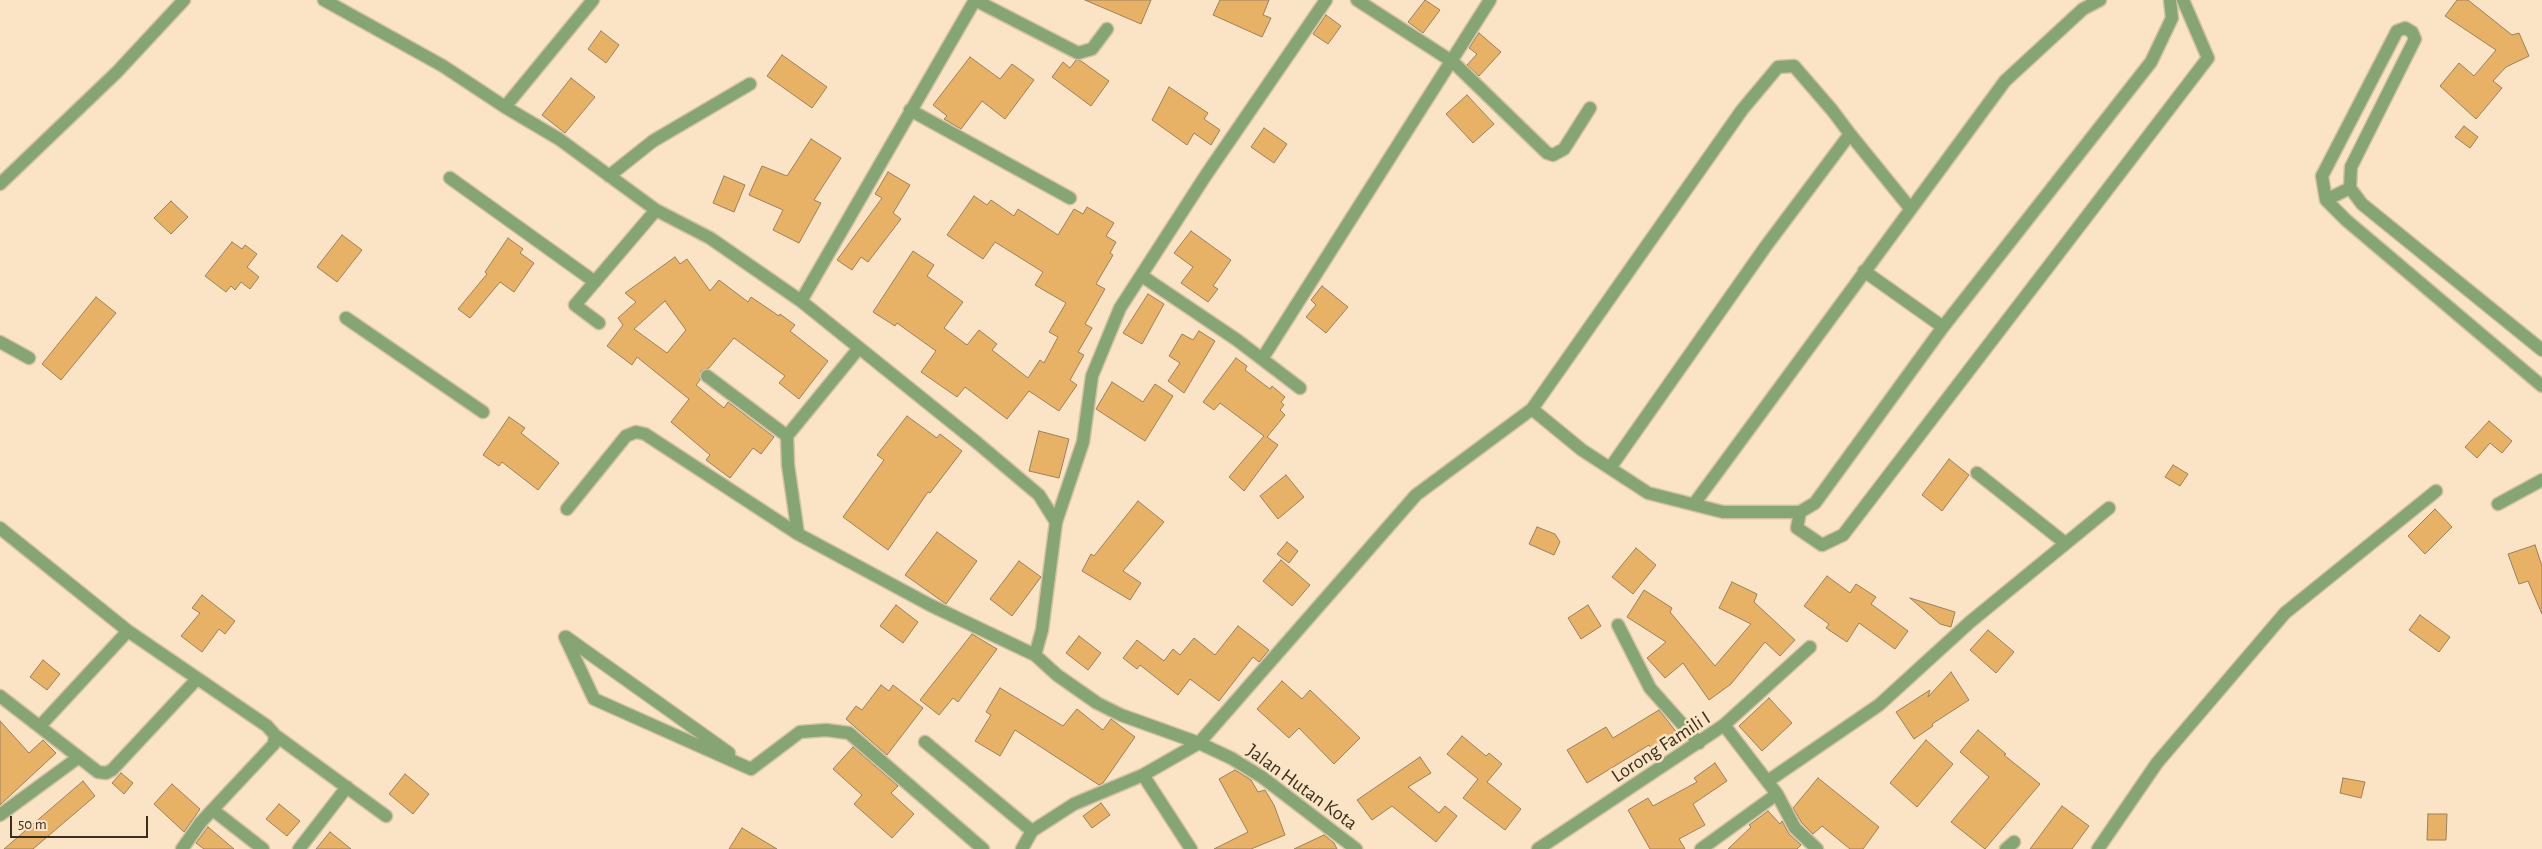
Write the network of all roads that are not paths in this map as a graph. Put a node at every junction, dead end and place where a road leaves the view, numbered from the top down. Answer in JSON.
{"nodes":[{"id":1,"x":184,"y":0,"type":"edge"},
{"id":2,"x":324,"y":0,"type":"edge"},
{"id":3,"x":592,"y":0,"type":"edge"},
{"id":4,"x":975,"y":0,"type":"edge"},
{"id":5,"x":1326,"y":0,"type":"edge"},
{"id":6,"x":1357,"y":0,"type":"edge"},
{"id":7,"x":1490,"y":0,"type":"edge"},
{"id":8,"x":2100,"y":0,"type":"edge"},
{"id":9,"x":2170,"y":0,"type":"edge"},
{"id":10,"x":2183,"y":0,"type":"edge"},
{"id":11,"x":1107,"y":30,"type":"dead end"},
{"id":12,"x":1453,"y":62,"type":"junction"},
{"id":13,"x":750,"y":84,"type":"dead end"},
{"id":14,"x":505,"y":107,"type":"junction"},
{"id":15,"x":1590,"y":108,"type":"dead end"},
{"id":16,"x":910,"y":110,"type":"junction"},
{"id":17,"x":1850,"y":134,"type":"junction"},
{"id":18,"x":609,"y":176,"type":"junction"},
{"id":19,"x":450,"y":178,"type":"dead end"},
{"id":20,"x":0,"y":184,"type":"edge"},
{"id":21,"x":2350,"y":188,"type":"junction"},
{"id":22,"x":1070,"y":198,"type":"dead end"},
{"id":23,"x":2326,"y":200,"type":"junction"},
{"id":24,"x":1910,"y":208,"type":"junction"},
{"id":25,"x":656,"y":210,"type":"junction"},
{"id":26,"x":1864,"y":271,"type":"junction"},
{"id":27,"x":1142,"y":276,"type":"junction"},
{"id":28,"x":595,"y":282,"type":"junction"},
{"id":29,"x":801,"y":301,"type":"junction"},
{"id":30,"x":346,"y":318,"type":"dead end"},
{"id":31,"x":599,"y":323,"type":"dead end"},
{"id":32,"x":1943,"y":327,"type":"junction"},
{"id":33,"x":0,"y":342,"type":"edge"},
{"id":34,"x":859,"y":348,"type":"junction"},
{"id":35,"x":2542,"y":350,"type":"edge"},
{"id":36,"x":29,"y":358,"type":"dead end"},
{"id":37,"x":1262,"y":359,"type":"junction"},
{"id":38,"x":707,"y":376,"type":"dead end"},
{"id":39,"x":2542,"y":386,"type":"edge"},
{"id":40,"x":1300,"y":388,"type":"dead end"},
{"id":41,"x":1532,"y":409,"type":"junction"},
{"id":42,"x":483,"y":412,"type":"dead end"},
{"id":43,"x":787,"y":436,"type":"junction"},
{"id":44,"x":1610,"y":468,"type":"junction"},
{"id":45,"x":1977,"y":473,"type":"dead end"},
{"id":46,"x":2542,"y":480,"type":"edge"},
{"id":47,"x":2436,"y":491,"type":"dead end"},
{"id":48,"x":1694,"y":504,"type":"junction"},
{"id":49,"x":2498,"y":504,"type":"dead end"},
{"id":50,"x":2108,"y":508,"type":"dead end"},
{"id":51,"x":567,"y":509,"type":"dead end"},
{"id":52,"x":1800,"y":512,"type":"junction"},
{"id":53,"x":1056,"y":522,"type":"junction"},
{"id":54,"x":0,"y":528,"type":"edge"},
{"id":55,"x":798,"y":534,"type":"junction"},
{"id":56,"x":2066,"y":542,"type":"junction"},
{"id":57,"x":1618,"y":625,"type":"dead end"},
{"id":58,"x":128,"y":632,"type":"junction"},
{"id":59,"x":1810,"y":648,"type":"dead end"},
{"id":60,"x":1036,"y":655,"type":"junction"},
{"id":61,"x":197,"y":679,"type":"junction"},
{"id":62,"x":0,"y":696,"type":"edge"},
{"id":63,"x":1724,"y":725,"type":"junction"},
{"id":64,"x":40,"y":726,"type":"junction"},
{"id":65,"x":275,"y":735,"type":"junction"},
{"id":66,"x":925,"y":742,"type":"dead end"},
{"id":67,"x":1199,"y":743,"type":"junction"},
{"id":68,"x":1698,"y":743,"type":"junction"},
{"id":69,"x":79,"y":757,"type":"junction"},
{"id":70,"x":751,"y":769,"type":"junction"},
{"id":71,"x":1143,"y":775,"type":"junction"},
{"id":72,"x":1768,"y":781,"type":"junction"},
{"id":73,"x":347,"y":787,"type":"junction"},
{"id":74,"x":1777,"y":794,"type":"junction"},
{"id":75,"x":213,"y":810,"type":"junction"},
{"id":76,"x":0,"y":815,"type":"edge"},
{"id":77,"x":386,"y":816,"type":"dead end"},
{"id":78,"x":1032,"y":831,"type":"junction"},
{"id":79,"x":182,"y":849,"type":"edge"},
{"id":80,"x":263,"y":849,"type":"edge"},
{"id":81,"x":299,"y":849,"type":"edge"},
{"id":82,"x":983,"y":849,"type":"edge"},
{"id":83,"x":1022,"y":849,"type":"edge"},
{"id":84,"x":1191,"y":849,"type":"edge"},
{"id":85,"x":1356,"y":849,"type":"edge"},
{"id":86,"x":1538,"y":849,"type":"edge"},
{"id":87,"x":1701,"y":849,"type":"edge"},
{"id":88,"x":1816,"y":849,"type":"edge"},
{"id":89,"x":2098,"y":849,"type":"edge"}],
"edges":[{"from":1,"to":20,"type":"street"},
{"from":2,"to":14,"type":"street"},
{"from":3,"to":14,"type":"street"},
{"from":4,"to":11,"type":"street"},
{"from":4,"to":16,"type":"street"},
{"from":5,"to":27,"type":"street"},
{"from":6,"to":12,"type":"street"},
{"from":7,"to":12,"type":"street"},
{"from":8,"to":24,"type":"street"},
{"from":9,"to":32,"type":"street"},
{"from":10,"to":52,"type":"street"},
{"from":12,"to":15,"type":"street"},
{"from":12,"to":37,"type":"street"},
{"from":13,"to":18,"type":"street"},
{"from":14,"to":18,"type":"street"},
{"from":16,"to":22,"type":"street"},
{"from":16,"to":29,"type":"street"},
{"from":17,"to":24,"type":"street"},
{"from":17,"to":41,"type":"street"},
{"from":17,"to":44,"type":"street"},
{"from":18,"to":25,"type":"street"},
{"from":19,"to":28,"type":"street"},
{"from":21,"to":23,"type":"street"},
{"from":21,"to":23,"type":"street"},
{"from":21,"to":35,"type":"street"},
{"from":23,"to":39,"type":"street"},
{"from":24,"to":26,"type":"street"},
{"from":25,"to":28,"type":"street"},
{"from":25,"to":29,"type":"street"},
{"from":26,"to":32,"type":"street"},
{"from":26,"to":48,"type":"street"},
{"from":27,"to":37,"type":"street"},
{"from":27,"to":53,"type":"street"},
{"from":28,"to":31,"type":"street"},
{"from":29,"to":34,"type":"street"},
{"from":30,"to":42,"type":"street"},
{"from":32,"to":52,"type":"street"},
{"from":33,"to":36,"type":"street"},
{"from":34,"to":43,"type":"street"},
{"from":34,"to":53,"type":"street"},
{"from":37,"to":40,"type":"street"},
{"from":38,"to":43,"type":"street"},
{"from":41,"to":44,"type":"street"},
{"from":41,"to":67,"type":"street"},
{"from":43,"to":55,"type":"street"},
{"from":44,"to":48,"type":"street"},
{"from":45,"to":56,"type":"street"},
{"from":46,"to":49,"type":"street"},
{"from":47,"to":89,"type":"street"},
{"from":48,"to":52,"type":"street"},
{"from":50,"to":56,"type":"street"},
{"from":51,"to":55,"type":"street","name":"Jalan Hutan Kota"},
{"from":53,"to":60,"type":"street"},
{"from":54,"to":58,"type":"street"},
{"from":55,"to":60,"type":"street","name":"Jalan Hutan Kota"},
{"from":56,"to":72,"type":"street"},
{"from":57,"to":68,"type":"street"},
{"from":58,"to":61,"type":"street"},
{"from":58,"to":64,"type":"street"},
{"from":59,"to":63,"type":"street"},
{"from":60,"to":67,"type":"street","name":"Jalan Hutan Kota"},
{"from":61,"to":65,"type":"street"},
{"from":61,"to":69,"type":"street"},
{"from":62,"to":64,"type":"street"},
{"from":63,"to":68,"type":"street","name":"Lorong Famili I"},
{"from":63,"to":72,"type":"street","name":"Lorong Famili I"},
{"from":64,"to":69,"type":"street"},
{"from":65,"to":73,"type":"street"},
{"from":65,"to":75,"type":"street"},
{"from":66,"to":78,"type":"street"},
{"from":67,"to":71,"type":"street"},
{"from":67,"to":85,"type":"street","name":"Jalan Hutan Kota"},
{"from":68,"to":86,"type":"street","name":"Lorong Famili I"},
{"from":69,"to":76,"type":"street"},
{"from":70,"to":70,"type":"street"},
{"from":70,"to":82,"type":"street"},
{"from":71,"to":78,"type":"street"},
{"from":71,"to":84,"type":"street"},
{"from":72,"to":74,"type":"street","name":"Lorong Famili I"},
{"from":73,"to":77,"type":"street"},
{"from":73,"to":81,"type":"street"},
{"from":74,"to":87,"type":"street"},
{"from":74,"to":88,"type":"street","name":"Lorong Famili I"},
{"from":75,"to":79,"type":"street"},
{"from":75,"to":80,"type":"street"},
{"from":78,"to":83,"type":"street"}]}
